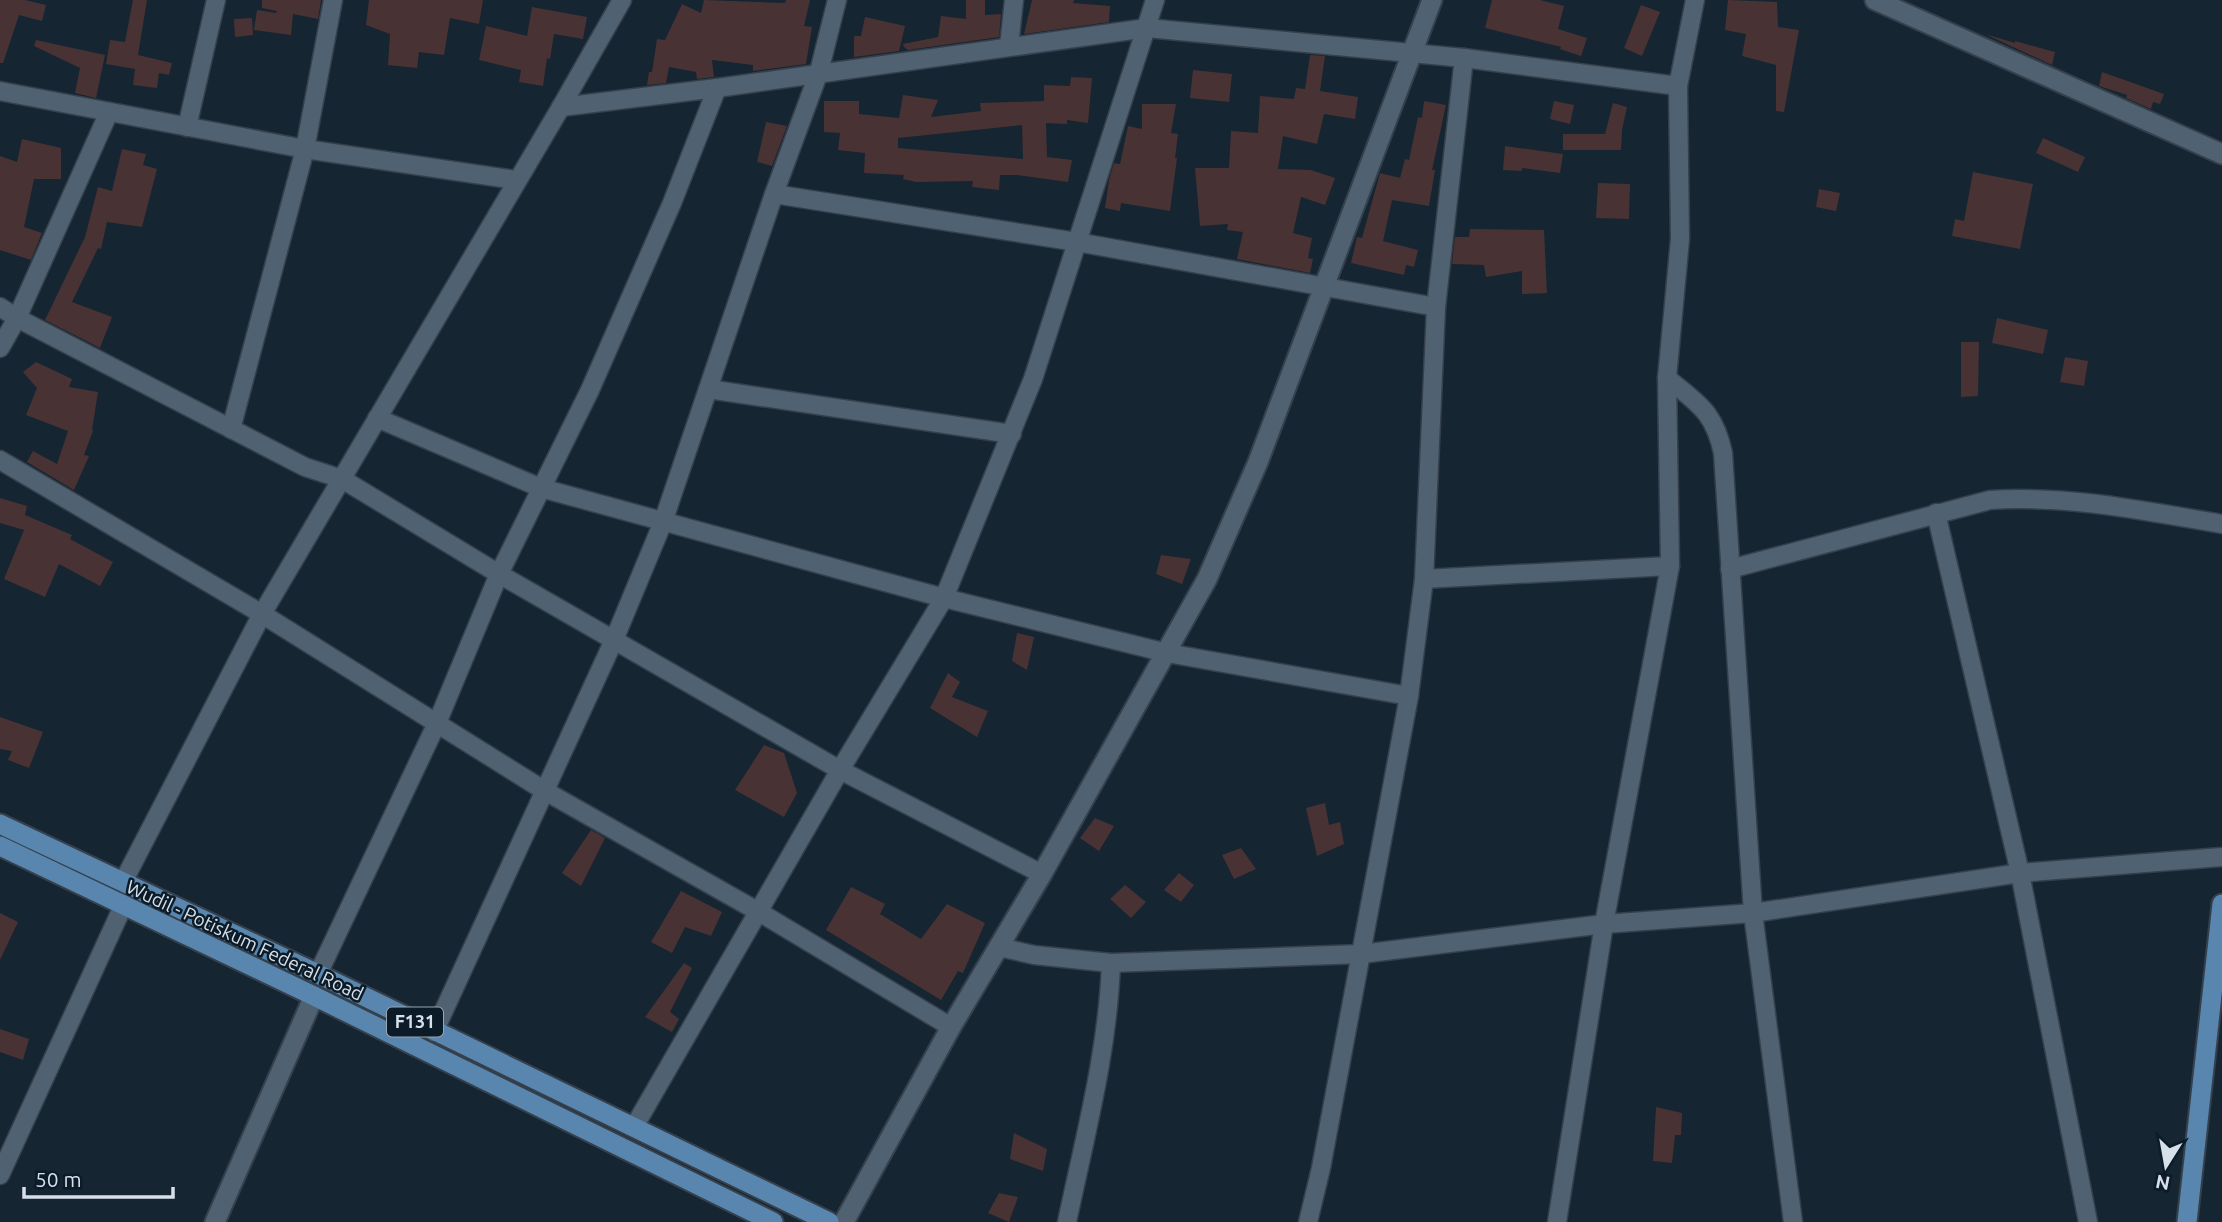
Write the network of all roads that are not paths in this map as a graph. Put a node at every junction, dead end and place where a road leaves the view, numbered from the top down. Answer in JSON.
{"nodes":[{"id":1,"x":216,"y":0,"type":"edge"},
{"id":2,"x":333,"y":0,"type":"edge"},
{"id":3,"x":622,"y":0,"type":"edge"},
{"id":4,"x":836,"y":0,"type":"edge"},
{"id":5,"x":1014,"y":0,"type":"edge"},
{"id":6,"x":1155,"y":0,"type":"edge"},
{"id":7,"x":1432,"y":0,"type":"edge"},
{"id":8,"x":1695,"y":0,"type":"edge"},
{"id":9,"x":1875,"y":0,"type":"edge"},
{"id":10,"x":1147,"y":28,"type":"junction"},
{"id":11,"x":1009,"y":46,"type":"junction"},
{"id":12,"x":1412,"y":54,"type":"junction"},
{"id":13,"x":1464,"y":58,"type":"junction"},
{"id":14,"x":819,"y":72,"type":"junction"},
{"id":15,"x":1678,"y":86,"type":"junction"},
{"id":16,"x":717,"y":88,"type":"junction"},
{"id":17,"x":0,"y":91,"type":"edge"},
{"id":18,"x":561,"y":107,"type":"junction"},
{"id":19,"x":109,"y":112,"type":"junction"},
{"id":20,"x":187,"y":127,"type":"junction"},
{"id":21,"x":305,"y":149,"type":"junction"},
{"id":22,"x":2222,"y":154,"type":"edge"},
{"id":23,"x":516,"y":180,"type":"junction"},
{"id":24,"x":774,"y":194,"type":"junction"},
{"id":25,"x":1077,"y":242,"type":"junction"},
{"id":26,"x":1325,"y":286,"type":"junction"},
{"id":27,"x":0,"y":307,"type":"edge"},
{"id":28,"x":1436,"y":307,"type":"junction"},
{"id":29,"x":17,"y":318,"type":"junction"},
{"id":30,"x":0,"y":348,"type":"edge"},
{"id":31,"x":1667,"y":378,"type":"junction"},
{"id":32,"x":708,"y":389,"type":"junction"},
{"id":33,"x":377,"y":418,"type":"junction"},
{"id":34,"x":232,"y":429,"type":"junction"},
{"id":35,"x":1012,"y":434,"type":"junction"},
{"id":36,"x":0,"y":460,"type":"edge"},
{"id":37,"x":342,"y":479,"type":"junction"},
{"id":38,"x":541,"y":488,"type":"junction"},
{"id":39,"x":1936,"y":513,"type":"junction"},
{"id":40,"x":663,"y":522,"type":"junction"},
{"id":41,"x":2222,"y":524,"type":"edge"},
{"id":42,"x":1670,"y":566,"type":"junction"},
{"id":43,"x":1730,"y":569,"type":"junction"},
{"id":44,"x":499,"y":574,"type":"junction"},
{"id":45,"x":1424,"y":579,"type":"junction"},
{"id":46,"x":944,"y":598,"type":"junction"},
{"id":47,"x":262,"y":614,"type":"junction"},
{"id":48,"x":614,"y":640,"type":"junction"},
{"id":49,"x":1167,"y":653,"type":"junction"},
{"id":50,"x":1409,"y":696,"type":"junction"},
{"id":51,"x":437,"y":723,"type":"junction"},
{"id":52,"x":840,"y":770,"type":"junction"},
{"id":53,"x":545,"y":791,"type":"junction"},
{"id":54,"x":0,"y":824,"type":"edge"},
{"id":55,"x":0,"y":846,"type":"edge"},
{"id":56,"x":2222,"y":857,"type":"edge"},
{"id":57,"x":2020,"y":873,"type":"junction"},
{"id":58,"x":1042,"y":874,"type":"junction"},
{"id":59,"x":123,"y":882,"type":"junction"},
{"id":60,"x":124,"y":904,"type":"junction"},
{"id":61,"x":2222,"y":904,"type":"edge"},
{"id":62,"x":759,"y":912,"type":"junction"},
{"id":63,"x":1753,"y":913,"type":"junction"},
{"id":64,"x":1604,"y":925,"type":"junction"},
{"id":65,"x":999,"y":947,"type":"junction"},
{"id":66,"x":1361,"y":954,"type":"junction"},
{"id":67,"x":1111,"y":963,"type":"junction"},
{"id":68,"x":318,"y":974,"type":"junction"},
{"id":69,"x":314,"y":996,"type":"junction"},
{"id":70,"x":951,"y":1027,"type":"junction"},
{"id":71,"x":2214,"y":1031,"type":"edge"},
{"id":72,"x":434,"y":1032,"type":"junction"},
{"id":73,"x":634,"y":1127,"type":"junction"},
{"id":74,"x":0,"y":1175,"type":"edge"},
{"id":75,"x":215,"y":1222,"type":"edge"},
{"id":76,"x":773,"y":1222,"type":"edge"},
{"id":77,"x":829,"y":1222,"type":"edge"},
{"id":78,"x":844,"y":1222,"type":"edge"},
{"id":79,"x":1067,"y":1222,"type":"edge"},
{"id":80,"x":1308,"y":1222,"type":"edge"},
{"id":81,"x":1557,"y":1222,"type":"edge"},
{"id":82,"x":1793,"y":1222,"type":"edge"},
{"id":83,"x":2088,"y":1222,"type":"edge"},
{"id":84,"x":2187,"y":1222,"type":"edge"}],
"edges":[{"from":1,"to":20,"type":"street"},
{"from":2,"to":21,"type":"street"},
{"from":3,"to":18,"type":"street"},
{"from":4,"to":14,"type":"street"},
{"from":5,"to":11,"type":"street"},
{"from":6,"to":10,"type":"street"},
{"from":7,"to":12,"type":"street"},
{"from":8,"to":15,"type":"street"},
{"from":9,"to":22,"type":"street"},
{"from":10,"to":11,"type":"street"},
{"from":10,"to":12,"type":"street"},
{"from":10,"to":25,"type":"street"},
{"from":11,"to":14,"type":"street"},
{"from":12,"to":13,"type":"street"},
{"from":12,"to":26,"type":"street"},
{"from":13,"to":15,"type":"street"},
{"from":13,"to":28,"type":"street"},
{"from":14,"to":16,"type":"street"},
{"from":14,"to":24,"type":"street"},
{"from":15,"to":31,"type":"street"},
{"from":16,"to":18,"type":"street"},
{"from":16,"to":38,"type":"street"},
{"from":17,"to":19,"type":"street"},
{"from":18,"to":23,"type":"street"},
{"from":19,"to":20,"type":"street"},
{"from":19,"to":29,"type":"street"},
{"from":20,"to":21,"type":"street"},
{"from":21,"to":23,"type":"street"},
{"from":21,"to":34,"type":"street"},
{"from":23,"to":33,"type":"street"},
{"from":24,"to":25,"type":"street"},
{"from":24,"to":32,"type":"street"},
{"from":25,"to":26,"type":"street"},
{"from":25,"to":35,"type":"street"},
{"from":26,"to":28,"type":"street"},
{"from":26,"to":49,"type":"street"},
{"from":27,"to":29,"type":"street"},
{"from":28,"to":45,"type":"street"},
{"from":29,"to":30,"type":"street"},
{"from":29,"to":34,"type":"street"},
{"from":31,"to":42,"type":"street"},
{"from":31,"to":43,"type":"street"},
{"from":32,"to":35,"type":"street"},
{"from":32,"to":40,"type":"street"},
{"from":33,"to":37,"type":"street"},
{"from":33,"to":38,"type":"street"},
{"from":34,"to":37,"type":"street"},
{"from":35,"to":46,"type":"street"},
{"from":36,"to":47,"type":"street"},
{"from":37,"to":44,"type":"street"},
{"from":37,"to":47,"type":"street"},
{"from":38,"to":40,"type":"street"},
{"from":38,"to":44,"type":"street"},
{"from":39,"to":41,"type":"street"},
{"from":39,"to":43,"type":"street"},
{"from":39,"to":57,"type":"street"},
{"from":40,"to":46,"type":"street"},
{"from":40,"to":48,"type":"street"},
{"from":42,"to":45,"type":"street"},
{"from":42,"to":64,"type":"street"},
{"from":43,"to":63,"type":"street"},
{"from":44,"to":48,"type":"street"},
{"from":44,"to":51,"type":"street"},
{"from":45,"to":50,"type":"street"},
{"from":46,"to":49,"type":"street"},
{"from":46,"to":52,"type":"street"},
{"from":47,"to":51,"type":"street"},
{"from":47,"to":59,"type":"street"},
{"from":48,"to":52,"type":"street"},
{"from":48,"to":53,"type":"street"},
{"from":49,"to":50,"type":"street"},
{"from":49,"to":58,"type":"street"},
{"from":50,"to":66,"type":"street"},
{"from":51,"to":53,"type":"street"},
{"from":51,"to":68,"type":"street"},
{"from":52,"to":58,"type":"street"},
{"from":52,"to":62,"type":"street"},
{"from":53,"to":62,"type":"street"},
{"from":53,"to":72,"type":"street"},
{"from":54,"to":59,"type":"main road","name":"Wudil - Potiskum Federal Road","number":"F131"},
{"from":55,"to":60,"type":"main road","name":"Wudil - Potiskum Federal Road","number":"F131"},
{"from":56,"to":57,"type":"street"},
{"from":57,"to":63,"type":"street"},
{"from":57,"to":83,"type":"street"},
{"from":58,"to":65,"type":"street"},
{"from":59,"to":68,"type":"main road","name":"Wudil - Potiskum Federal Road","number":"F131"},
{"from":60,"to":69,"type":"main road","name":"Wudil - Potiskum Federal Road","number":"F131"},
{"from":60,"to":74,"type":"street"},
{"from":61,"to":71,"type":"main road"},
{"from":62,"to":70,"type":"street"},
{"from":62,"to":73,"type":"street"},
{"from":63,"to":64,"type":"street"},
{"from":63,"to":82,"type":"street"},
{"from":64,"to":66,"type":"street"},
{"from":64,"to":81,"type":"street"},
{"from":65,"to":67,"type":"street"},
{"from":65,"to":70,"type":"street"},
{"from":66,"to":67,"type":"street"},
{"from":66,"to":80,"type":"street"},
{"from":67,"to":79,"type":"street"},
{"from":68,"to":72,"type":"main road","name":"Wudil - Potiskum Federal Road","number":"F131"},
{"from":69,"to":75,"type":"street"},
{"from":69,"to":76,"type":"main road","name":"Wudil - Potiskum Federal Road","number":"F131"},
{"from":70,"to":78,"type":"street"},
{"from":71,"to":84,"type":"main road"},
{"from":72,"to":73,"type":"main road","name":"Wudil - Potiskum Federal Road","number":"F131"},
{"from":73,"to":77,"type":"main road","name":"Wudil - Potiskum Federal Road","number":"F131"}]}
